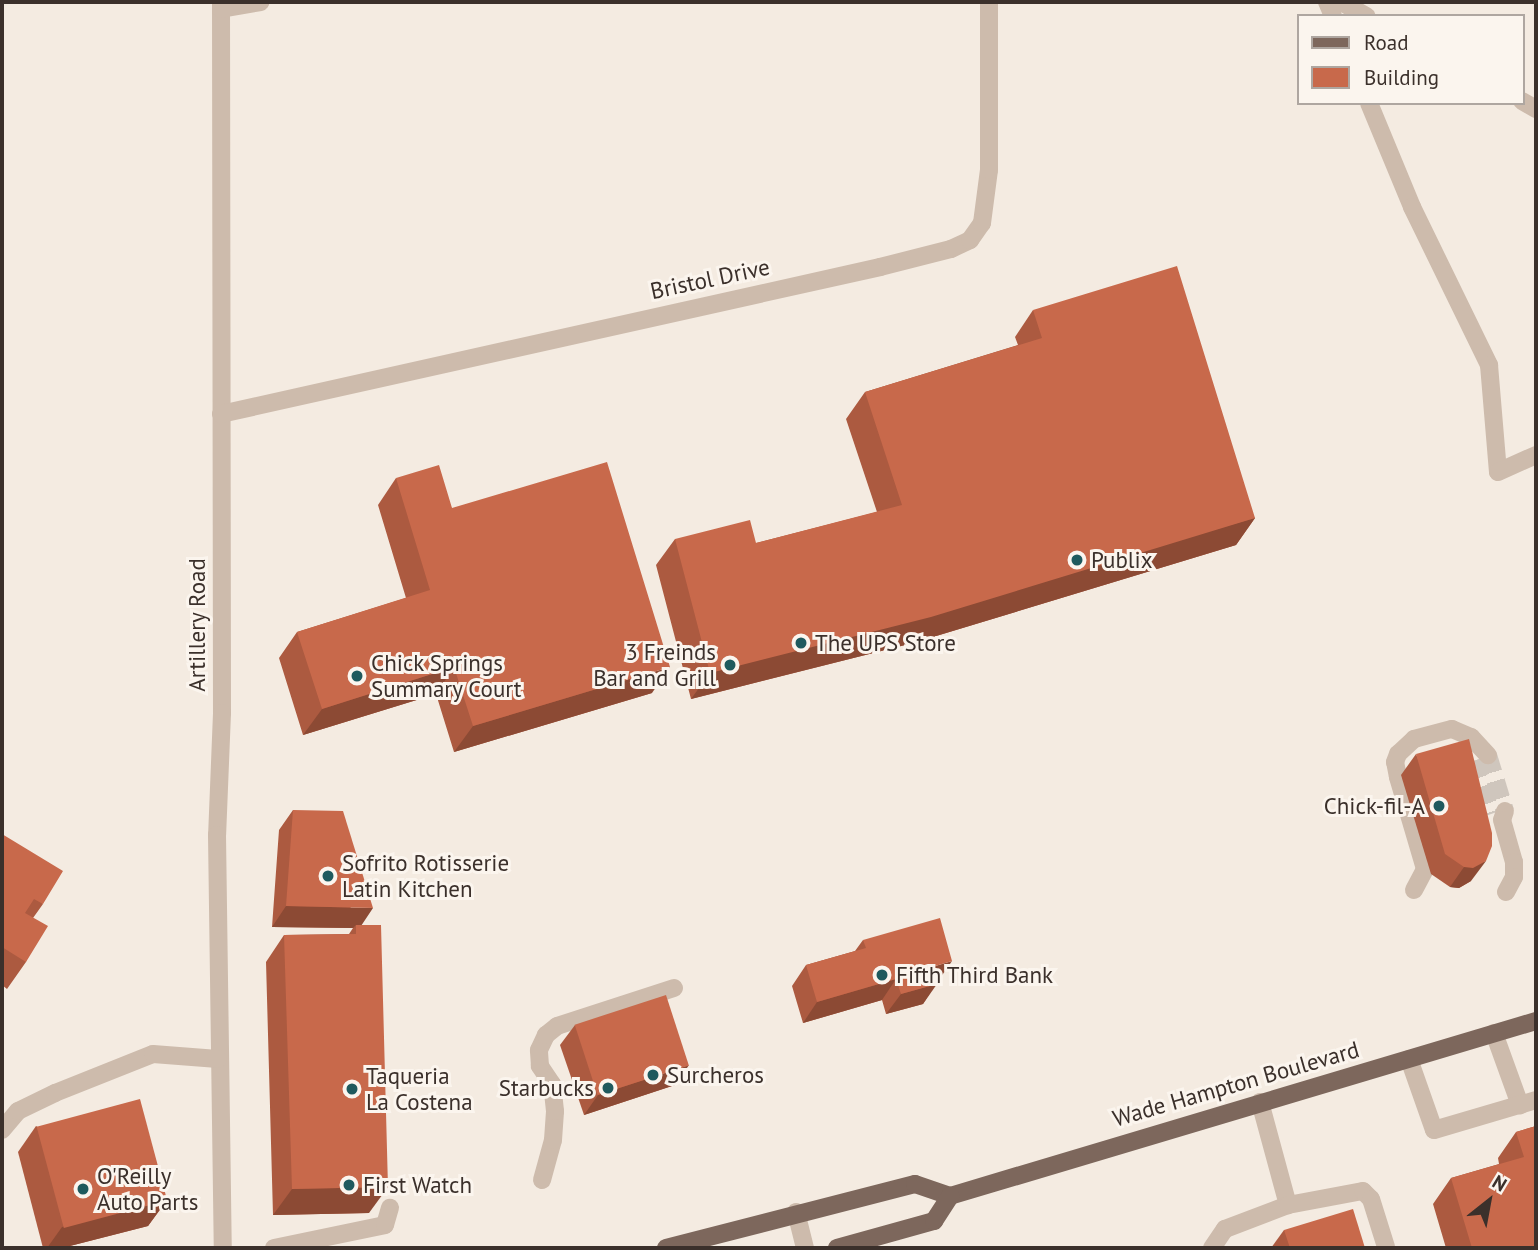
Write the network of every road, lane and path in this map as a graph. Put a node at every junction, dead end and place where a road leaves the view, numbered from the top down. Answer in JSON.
{"nodes":[{"id":1,"x":260,"y":2,"type":"edge"},
{"id":2,"x":989,"y":2,"type":"edge"},
{"id":3,"x":1341,"y":2,"type":"edge"},
{"id":4,"x":221,"y":6,"type":"edge"},
{"id":5,"x":1362,"y":14,"type":"edge"},
{"id":6,"x":1370,"y":105,"type":"edge"},
{"id":7,"x":221,"y":414,"type":"junction"},
{"id":8,"x":1536,"y":455,"type":"edge"},
{"id":9,"x":1480,"y":755,"type":"tunnel mouth"},
{"id":10,"x":1500,"y":815,"type":"tunnel mouth"},
{"id":11,"x":1414,"y":890,"type":"dead end"},
{"id":12,"x":1506,"y":891,"type":"dead end"},
{"id":13,"x":674,"y":988,"type":"dead end"},
{"id":14,"x":1536,"y":1021,"type":"edge"},
{"id":15,"x":1494,"y":1033,"type":"junction"},
{"id":16,"x":218,"y":1059,"type":"junction"},
{"id":17,"x":1409,"y":1059,"type":"junction"},
{"id":18,"x":1260,"y":1102,"type":"junction"},
{"id":19,"x":1528,"y":1103,"type":"edge"},
{"id":20,"x":2,"y":1130,"type":"edge"},
{"id":21,"x":542,"y":1180,"type":"dead end"},
{"id":22,"x":950,"y":1196,"type":"junction"},
{"id":23,"x":1288,"y":1205,"type":"junction"},
{"id":24,"x":390,"y":1208,"type":"edge"},
{"id":25,"x":796,"y":1212,"type":"junction"},
{"id":26,"x":905,"y":1229,"type":"junction"},
{"id":27,"x":1386,"y":1247,"type":"edge"},
{"id":28,"x":223,"y":1248,"type":"edge"},
{"id":29,"x":274,"y":1248,"type":"edge"},
{"id":30,"x":666,"y":1248,"type":"edge"},
{"id":31,"x":805,"y":1248,"type":"edge"},
{"id":32,"x":837,"y":1248,"type":"edge"},
{"id":33,"x":886,"y":1248,"type":"edge"},
{"id":34,"x":1212,"y":1248,"type":"edge"}],
"edges":[{"from":1,"to":4,"type":"street"},
{"from":2,"to":7,"type":"street","name":"Bristol Drive"},
{"from":3,"to":5,"type":"street"},
{"from":4,"to":7,"type":"street","name":"Artillery Road"},
{"from":6,"to":8,"type":"street"},
{"from":7,"to":16,"type":"street","name":"Artillery Road"},
{"from":9,"to":11,"type":"street"},
{"from":10,"to":12,"type":"street"},
{"from":13,"to":21,"type":"street"},
{"from":14,"to":15,"type":"main road","name":"Wade Hampton Boulevard"},
{"from":15,"to":17,"type":"main road","name":"Wade Hampton Boulevard"},
{"from":15,"to":19,"type":"street"},
{"from":16,"to":20,"type":"street"},
{"from":16,"to":28,"type":"street","name":"Artillery Road"},
{"from":17,"to":18,"type":"main road","name":"Wade Hampton Boulevard"},
{"from":17,"to":19,"type":"street"},
{"from":18,"to":22,"type":"main road","name":"Wade Hampton Boulevard"},
{"from":18,"to":23,"type":"street"},
{"from":22,"to":25,"type":"main road"},
{"from":22,"to":26,"type":"main road"},
{"from":23,"to":27,"type":"street"},
{"from":23,"to":34,"type":"street"},
{"from":24,"to":29,"type":"street"},
{"from":25,"to":30,"type":"main road"},
{"from":25,"to":31,"type":"street"},
{"from":26,"to":32,"type":"main road"},
{"from":26,"to":33,"type":"main road"}]}
